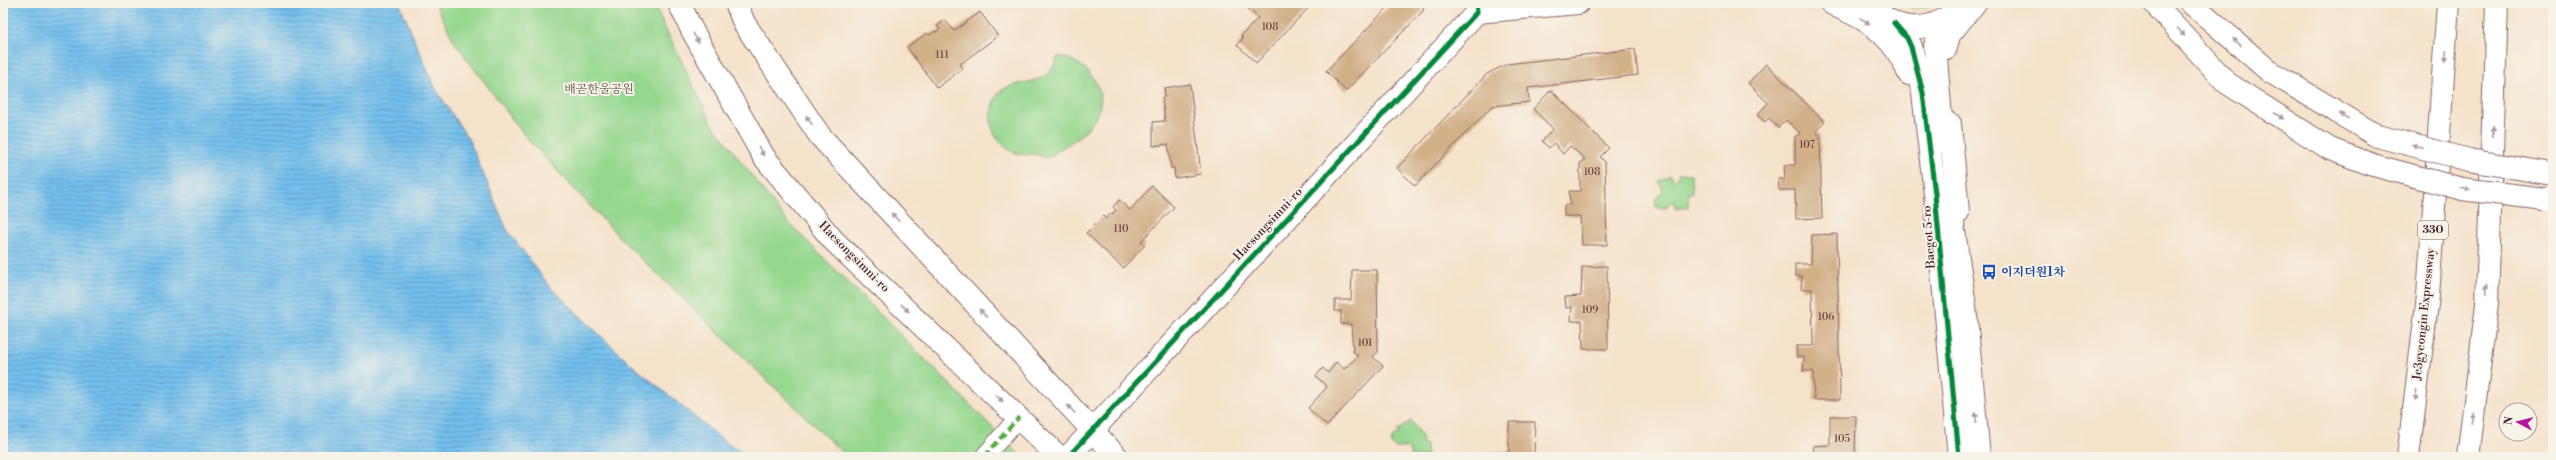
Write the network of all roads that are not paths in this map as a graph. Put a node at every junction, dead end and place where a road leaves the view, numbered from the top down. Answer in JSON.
{"nodes":[{"id":1,"x":679,"y":3,"type":"edge"},
{"id":2,"x":736,"y":3,"type":"edge"},
{"id":3,"x":1578,"y":3,"type":"edge"},
{"id":4,"x":1831,"y":3,"type":"edge"},
{"id":5,"x":1873,"y":3,"type":"edge"},
{"id":6,"x":1960,"y":3,"type":"edge"},
{"id":7,"x":1975,"y":3,"type":"edge"},
{"id":8,"x":2154,"y":3,"type":"edge"},
{"id":9,"x":2191,"y":3,"type":"edge"},
{"id":10,"x":2447,"y":3,"type":"edge"},
{"id":11,"x":2497,"y":3,"type":"edge"},
{"id":12,"x":1476,"y":8,"type":"edge"},
{"id":13,"x":1945,"y":19,"type":"junction"},
{"id":14,"x":1894,"y":23,"type":"junction"},
{"id":15,"x":2552,"y":174,"type":"edge"},
{"id":16,"x":2549,"y":199,"type":"edge"},
{"id":17,"x":1965,"y":306,"type":"junction"},
{"id":18,"x":1944,"y":308,"type":"junction"},
{"id":19,"x":1019,"y":417,"type":"junction"},
{"id":20,"x":1091,"y":430,"type":"junction"},
{"id":21,"x":984,"y":457,"type":"edge"},
{"id":22,"x":1059,"y":457,"type":"edge"},
{"id":23,"x":1068,"y":457,"type":"edge"},
{"id":24,"x":1117,"y":457,"type":"edge"},
{"id":25,"x":1958,"y":457,"type":"edge"},
{"id":26,"x":1979,"y":457,"type":"edge"},
{"id":27,"x":2408,"y":457,"type":"edge"},
{"id":28,"x":2468,"y":457,"type":"edge"}],
"edges":[{"from":1,"to":19,"type":"main road","name":"Haesongsimni-ro","one_way":true},
{"from":20,"to":2,"type":"main road","one_way":true},
{"from":3,"to":12,"type":"main road"},
{"from":4,"to":18,"type":"main road","one_way":true},
{"from":5,"to":14,"type":"main road","name":"Baegot 5-ro"},
{"from":6,"to":13,"type":"main road","name":"Baegot 5-ro"},
{"from":7,"to":17,"type":"main road","name":"Baegot 5-ro"},
{"from":8,"to":16,"type":"main road","one_way":true,"bridge":true},
{"from":15,"to":9,"type":"main road","one_way":true,"bridge":true},
{"from":10,"to":27,"type":"main road","name":"Je3gyeongin Expressway","number":"330","one_way":true},
{"from":28,"to":11,"type":"main road","one_way":true},
{"from":12,"to":20,"type":"main road","name":"Haesongsimni-ro"},
{"from":13,"to":14,"type":"main road","name":"Baegot 5-ro"},
{"from":13,"to":17,"type":"main road","name":"Baegot 5-ro"},
{"from":14,"to":18,"type":"main road","name":"Baegot 5-ro"},
{"from":26,"to":17,"type":"main road","name":"Baegot 5-ro","one_way":true},
{"from":18,"to":25,"type":"main road","name":"Baegot 5-ro"},
{"from":19,"to":21,"type":"street"},
{"from":19,"to":22,"type":"main road","name":"Haesongsimni-ro"},
{"from":20,"to":23,"type":"main road","name":"Haesongsimni-ro"},
{"from":20,"to":24,"type":"main road"}]}
